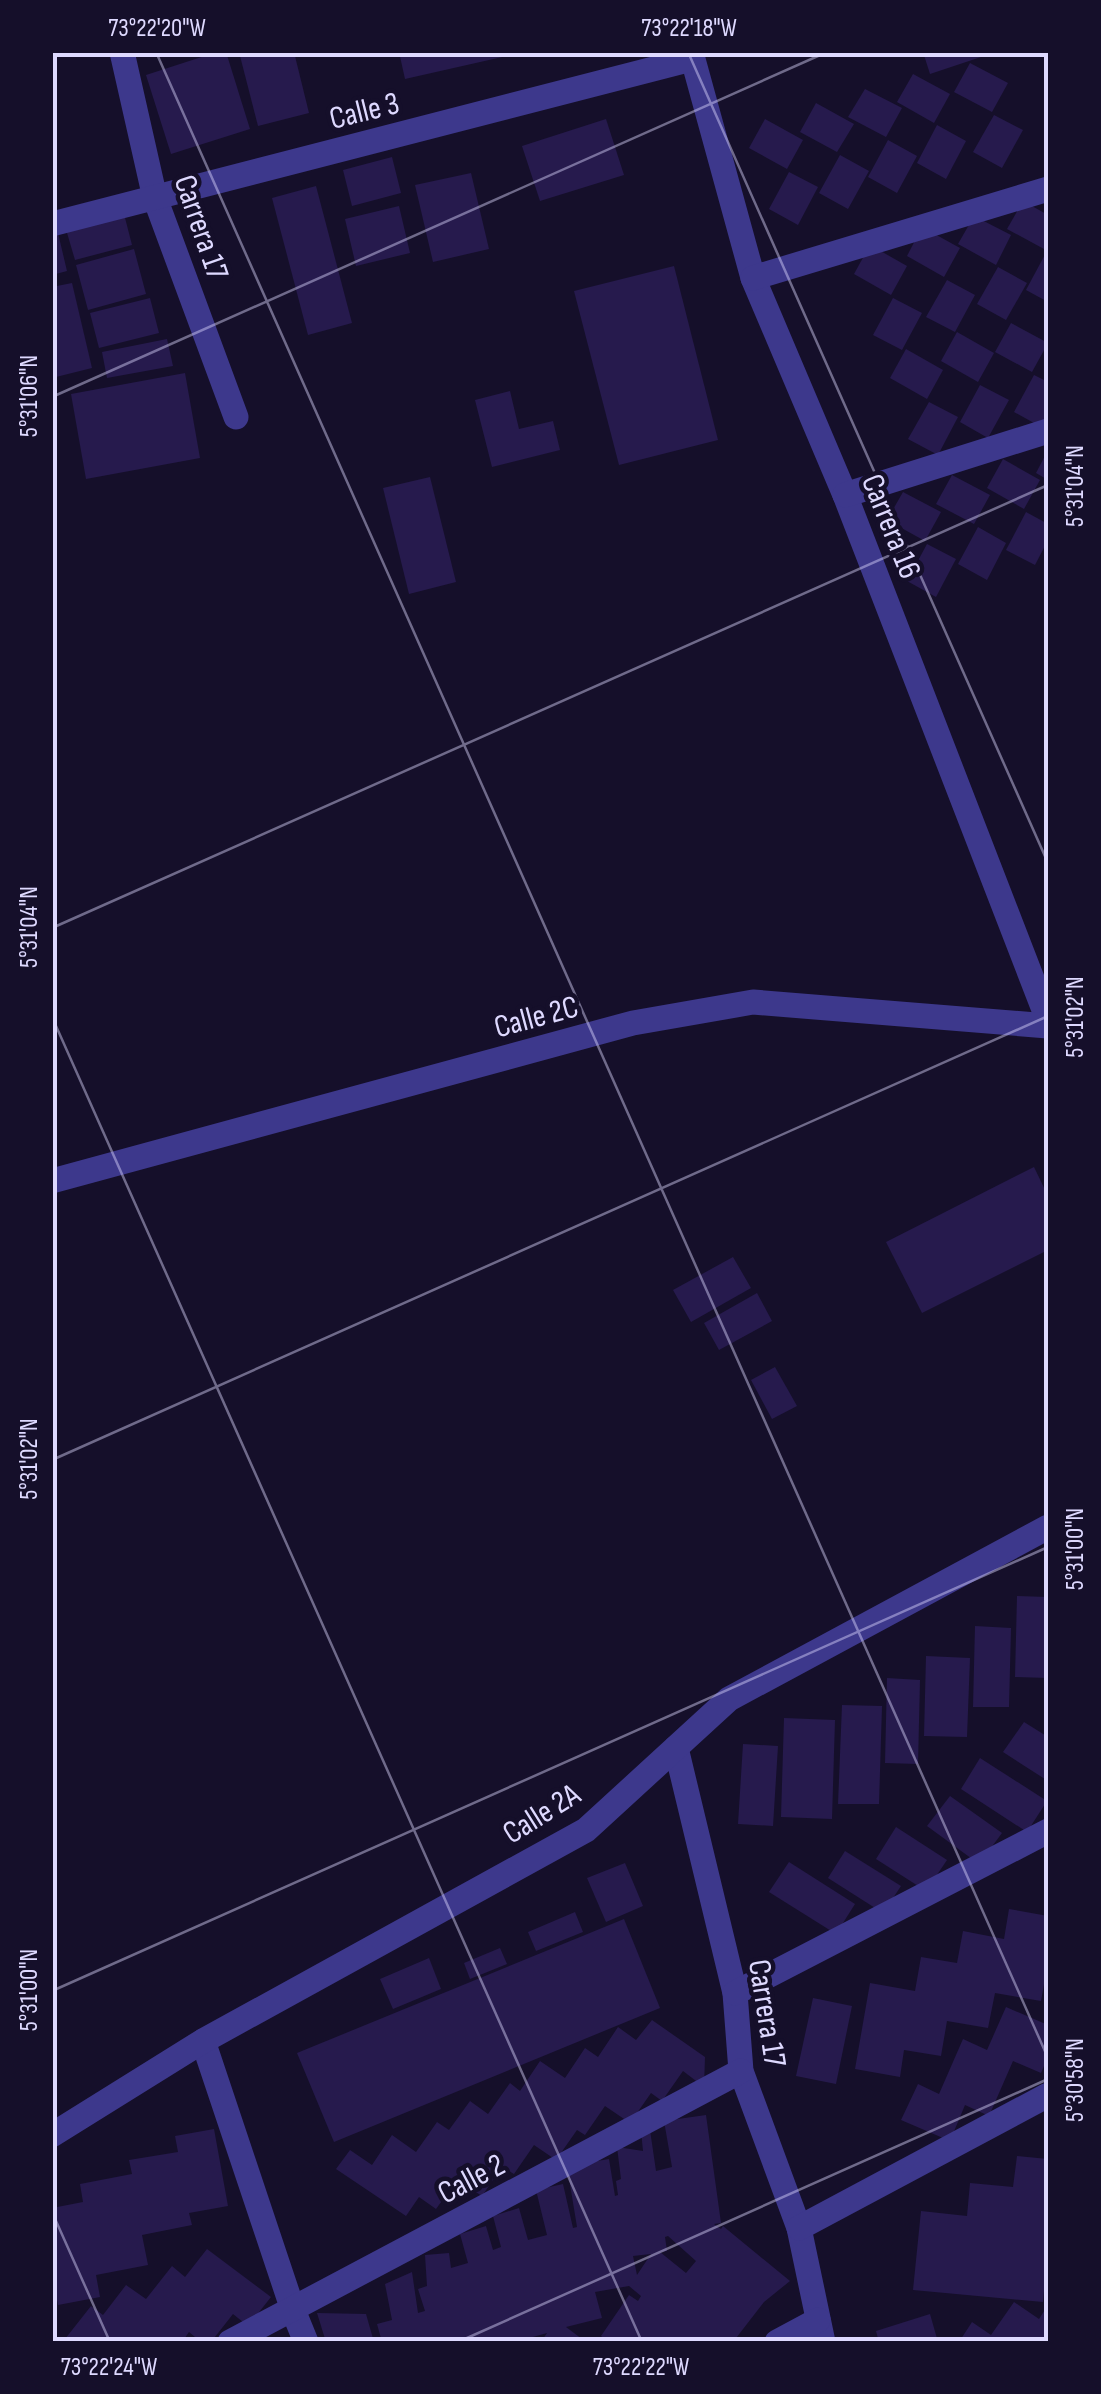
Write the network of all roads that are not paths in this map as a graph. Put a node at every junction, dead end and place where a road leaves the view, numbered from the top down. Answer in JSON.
{"nodes":[{"id":1,"x":122,"y":52,"type":"edge"},
{"id":2,"x":692,"y":56,"type":"edge"},
{"id":3,"x":1048,"y":188,"type":"edge"},
{"id":4,"x":154,"y":198,"type":"junction"},
{"id":5,"x":52,"y":224,"type":"edge"},
{"id":6,"x":752,"y":278,"type":"junction"},
{"id":7,"x":236,"y":417,"type":"dead end"},
{"id":8,"x":1048,"y":431,"type":"edge"},
{"id":9,"x":845,"y":495,"type":"junction"},
{"id":10,"x":1048,"y":1023,"type":"edge"},
{"id":11,"x":52,"y":1181,"type":"edge"},
{"id":12,"x":1048,"y":1527,"type":"edge"},
{"id":13,"x":676,"y":1748,"type":"junction"},
{"id":14,"x":1048,"y":1831,"type":"edge"},
{"id":15,"x":736,"y":1994,"type":"junction"},
{"id":16,"x":203,"y":2041,"type":"junction"},
{"id":17,"x":741,"y":2071,"type":"junction"},
{"id":18,"x":1048,"y":2095,"type":"edge"},
{"id":19,"x":52,"y":2135,"type":"edge"},
{"id":20,"x":799,"y":2228,"type":"junction"},
{"id":21,"x":293,"y":2310,"type":"junction"},
{"id":22,"x":820,"y":2331,"type":"edge"},
{"id":23,"x":230,"y":2342,"type":"edge"},
{"id":24,"x":306,"y":2342,"type":"edge"},
{"id":25,"x":777,"y":2342,"type":"edge"}],
"edges":[{"from":1,"to":4,"type":"street","name":"Carrera 17"},
{"from":2,"to":4,"type":"street","name":"Calle 3"},
{"from":2,"to":6,"type":"street","name":"Carrera 16"},
{"from":3,"to":6,"type":"street"},
{"from":4,"to":5,"type":"street","name":"Calle 3"},
{"from":4,"to":7,"type":"street","name":"Carrera 17"},
{"from":6,"to":9,"type":"street","name":"Carrera 16"},
{"from":8,"to":9,"type":"street"},
{"from":9,"to":10,"type":"street","name":"Carrera 16"},
{"from":10,"to":11,"type":"street","name":"Calle 2C"},
{"from":12,"to":13,"type":"street","name":"Calle 2A"},
{"from":13,"to":15,"type":"street","name":"Carrera 17"},
{"from":13,"to":16,"type":"street","name":"Calle 2A"},
{"from":14,"to":15,"type":"street"},
{"from":15,"to":17,"type":"street","name":"Carrera 17"},
{"from":16,"to":19,"type":"street","name":"Calle 2A"},
{"from":16,"to":21,"type":"street"},
{"from":17,"to":20,"type":"street","name":"Carrera 17"},
{"from":17,"to":21,"type":"street","name":"Calle 2"},
{"from":18,"to":20,"type":"street"},
{"from":20,"to":22,"type":"street","name":"Carrera 17"},
{"from":21,"to":23,"type":"street","name":"Calle 2"},
{"from":21,"to":24,"type":"street"},
{"from":22,"to":25,"type":"street"}]}
